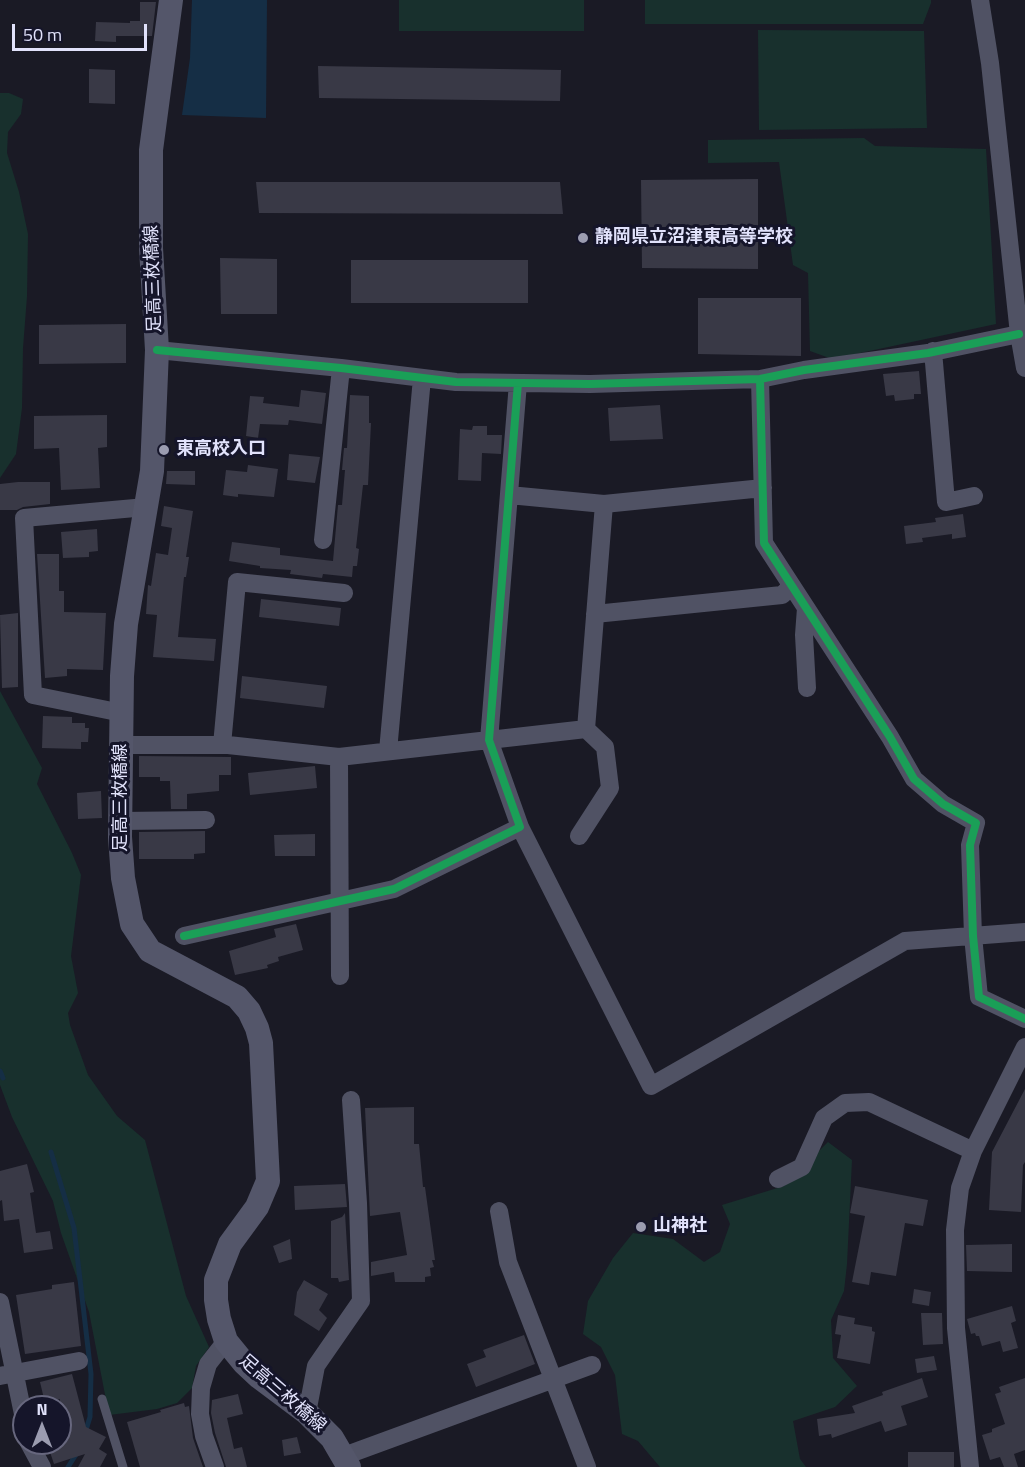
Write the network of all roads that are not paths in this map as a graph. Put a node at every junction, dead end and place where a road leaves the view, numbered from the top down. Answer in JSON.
{"nodes":[{"id":1,"x":171,"y":0,"type":"edge"},
{"id":2,"x":980,"y":0,"type":"edge"},
{"id":3,"x":1019,"y":334,"type":"junction"},
{"id":4,"x":157,"y":350,"type":"junction"},
{"id":5,"x":933,"y":351,"type":"junction"},
{"id":6,"x":341,"y":368,"type":"junction"},
{"id":7,"x":1025,"y":368,"type":"edge"},
{"id":8,"x":422,"y":378,"type":"junction"},
{"id":9,"x":760,"y":380,"type":"junction"},
{"id":10,"x":518,"y":383,"type":"junction"},
{"id":11,"x":763,"y":488,"type":"junction"},
{"id":12,"x":509,"y":495,"type":"junction"},
{"id":13,"x":974,"y":496,"type":"dead end"},
{"id":14,"x":604,"y":504,"type":"junction"},
{"id":15,"x":146,"y":507,"type":"junction"},
{"id":16,"x":323,"y":540,"type":"dead end"},
{"id":17,"x":792,"y":586,"type":"junction"},
{"id":18,"x":344,"y":593,"type":"dead end"},
{"id":19,"x":806,"y":608,"type":"junction"},
{"id":20,"x":595,"y":614,"type":"junction"},
{"id":21,"x":807,"y":688,"type":"dead end"},
{"id":22,"x":122,"y":713,"type":"junction"},
{"id":23,"x":586,"y":729,"type":"junction"},
{"id":24,"x":489,"y":740,"type":"junction"},
{"id":25,"x":122,"y":745,"type":"junction"},
{"id":26,"x":222,"y":745,"type":"junction"},
{"id":27,"x":388,"y":751,"type":"junction"},
{"id":28,"x":339,"y":757,"type":"junction"},
{"id":29,"x":207,"y":820,"type":"dead end"},
{"id":30,"x":121,"y":821,"type":"junction"},
{"id":31,"x":520,"y":827,"type":"junction"},
{"id":32,"x":579,"y":836,"type":"dead end"},
{"id":33,"x":341,"y":900,"type":"junction"},
{"id":34,"x":1025,"y":932,"type":"edge"},
{"id":35,"x":184,"y":936,"type":"dead end"},
{"id":36,"x":973,"y":936,"type":"junction"},
{"id":37,"x":340,"y":976,"type":"dead end"},
{"id":38,"x":1025,"y":1019,"type":"edge"},
{"id":39,"x":1025,"y":1047,"type":"edge"},
{"id":40,"x":351,"y":1100,"type":"dead end"},
{"id":41,"x":973,"y":1151,"type":"junction"},
{"id":42,"x":778,"y":1179,"type":"dead end"},
{"id":43,"x":499,"y":1211,"type":"dead end"},
{"id":44,"x":0,"y":1302,"type":"edge"},
{"id":45,"x":226,"y":1341,"type":"junction"},
{"id":46,"x":79,"y":1361,"type":"dead end"},
{"id":47,"x":592,"y":1365,"type":"dead end"},
{"id":48,"x":7,"y":1374,"type":"edge"},
{"id":49,"x":553,"y":1378,"type":"junction"},
{"id":50,"x":15,"y":1395,"type":"edge"},
{"id":51,"x":102,"y":1399,"type":"dead end"},
{"id":52,"x":307,"y":1413,"type":"junction"},
{"id":53,"x":346,"y":1461,"type":"edge"},
{"id":54,"x":123,"y":1467,"type":"edge"},
{"id":55,"x":215,"y":1467,"type":"edge"},
{"id":56,"x":587,"y":1467,"type":"edge"},
{"id":57,"x":970,"y":1467,"type":"edge"}],
"edges":[{"from":1,"to":4,"type":"main road","name":"足高三枚橋線"},
{"from":2,"to":3,"type":"street"},
{"from":3,"to":5,"type":"street"},
{"from":3,"to":7,"type":"street"},
{"from":4,"to":6,"type":"street"},
{"from":4,"to":15,"type":"main road","name":"足高三枚橋線"},
{"from":5,"to":9,"type":"street"},
{"from":5,"to":13,"type":"street"},
{"from":6,"to":8,"type":"street"},
{"from":6,"to":16,"type":"street"},
{"from":8,"to":10,"type":"street"},
{"from":8,"to":27,"type":"street"},
{"from":9,"to":10,"type":"street"},
{"from":9,"to":11,"type":"street"},
{"from":10,"to":12,"type":"street"},
{"from":11,"to":14,"type":"street"},
{"from":11,"to":17,"type":"street"},
{"from":12,"to":14,"type":"street"},
{"from":12,"to":24,"type":"street"},
{"from":14,"to":20,"type":"street"},
{"from":15,"to":22,"type":"main road","name":"足高三枚橋線"},
{"from":15,"to":22,"type":"street"},
{"from":17,"to":19,"type":"street"},
{"from":17,"to":20,"type":"street"},
{"from":18,"to":26,"type":"street"},
{"from":19,"to":21,"type":"street"},
{"from":19,"to":36,"type":"street"},
{"from":20,"to":23,"type":"street"},
{"from":22,"to":25,"type":"main road","name":"足高三枚橋線"},
{"from":23,"to":24,"type":"street"},
{"from":23,"to":32,"type":"street"},
{"from":24,"to":27,"type":"street"},
{"from":24,"to":31,"type":"street"},
{"from":25,"to":26,"type":"street"},
{"from":25,"to":30,"type":"main road","name":"足高三枚橋線"},
{"from":26,"to":28,"type":"street"},
{"from":27,"to":28,"type":"street"},
{"from":28,"to":33,"type":"street"},
{"from":29,"to":30,"type":"street"},
{"from":30,"to":45,"type":"main road","name":"足高三枚橋線"},
{"from":31,"to":33,"type":"street"},
{"from":31,"to":36,"type":"street"},
{"from":33,"to":35,"type":"street"},
{"from":33,"to":37,"type":"street"},
{"from":34,"to":36,"type":"street"},
{"from":36,"to":38,"type":"street"},
{"from":39,"to":41,"type":"street"},
{"from":40,"to":52,"type":"street"},
{"from":41,"to":42,"type":"street"},
{"from":41,"to":57,"type":"street"},
{"from":43,"to":49,"type":"street"},
{"from":44,"to":48,"type":"street"},
{"from":45,"to":52,"type":"main road","name":"足高三枚橋線"},
{"from":45,"to":55,"type":"street"},
{"from":46,"to":48,"type":"street"},
{"from":47,"to":49,"type":"street"},
{"from":48,"to":50,"type":"street"},
{"from":49,"to":53,"type":"street"},
{"from":49,"to":56,"type":"street"},
{"from":51,"to":54,"type":"lane"},
{"from":52,"to":53,"type":"main road","name":"足高三枚橋線"}]}
